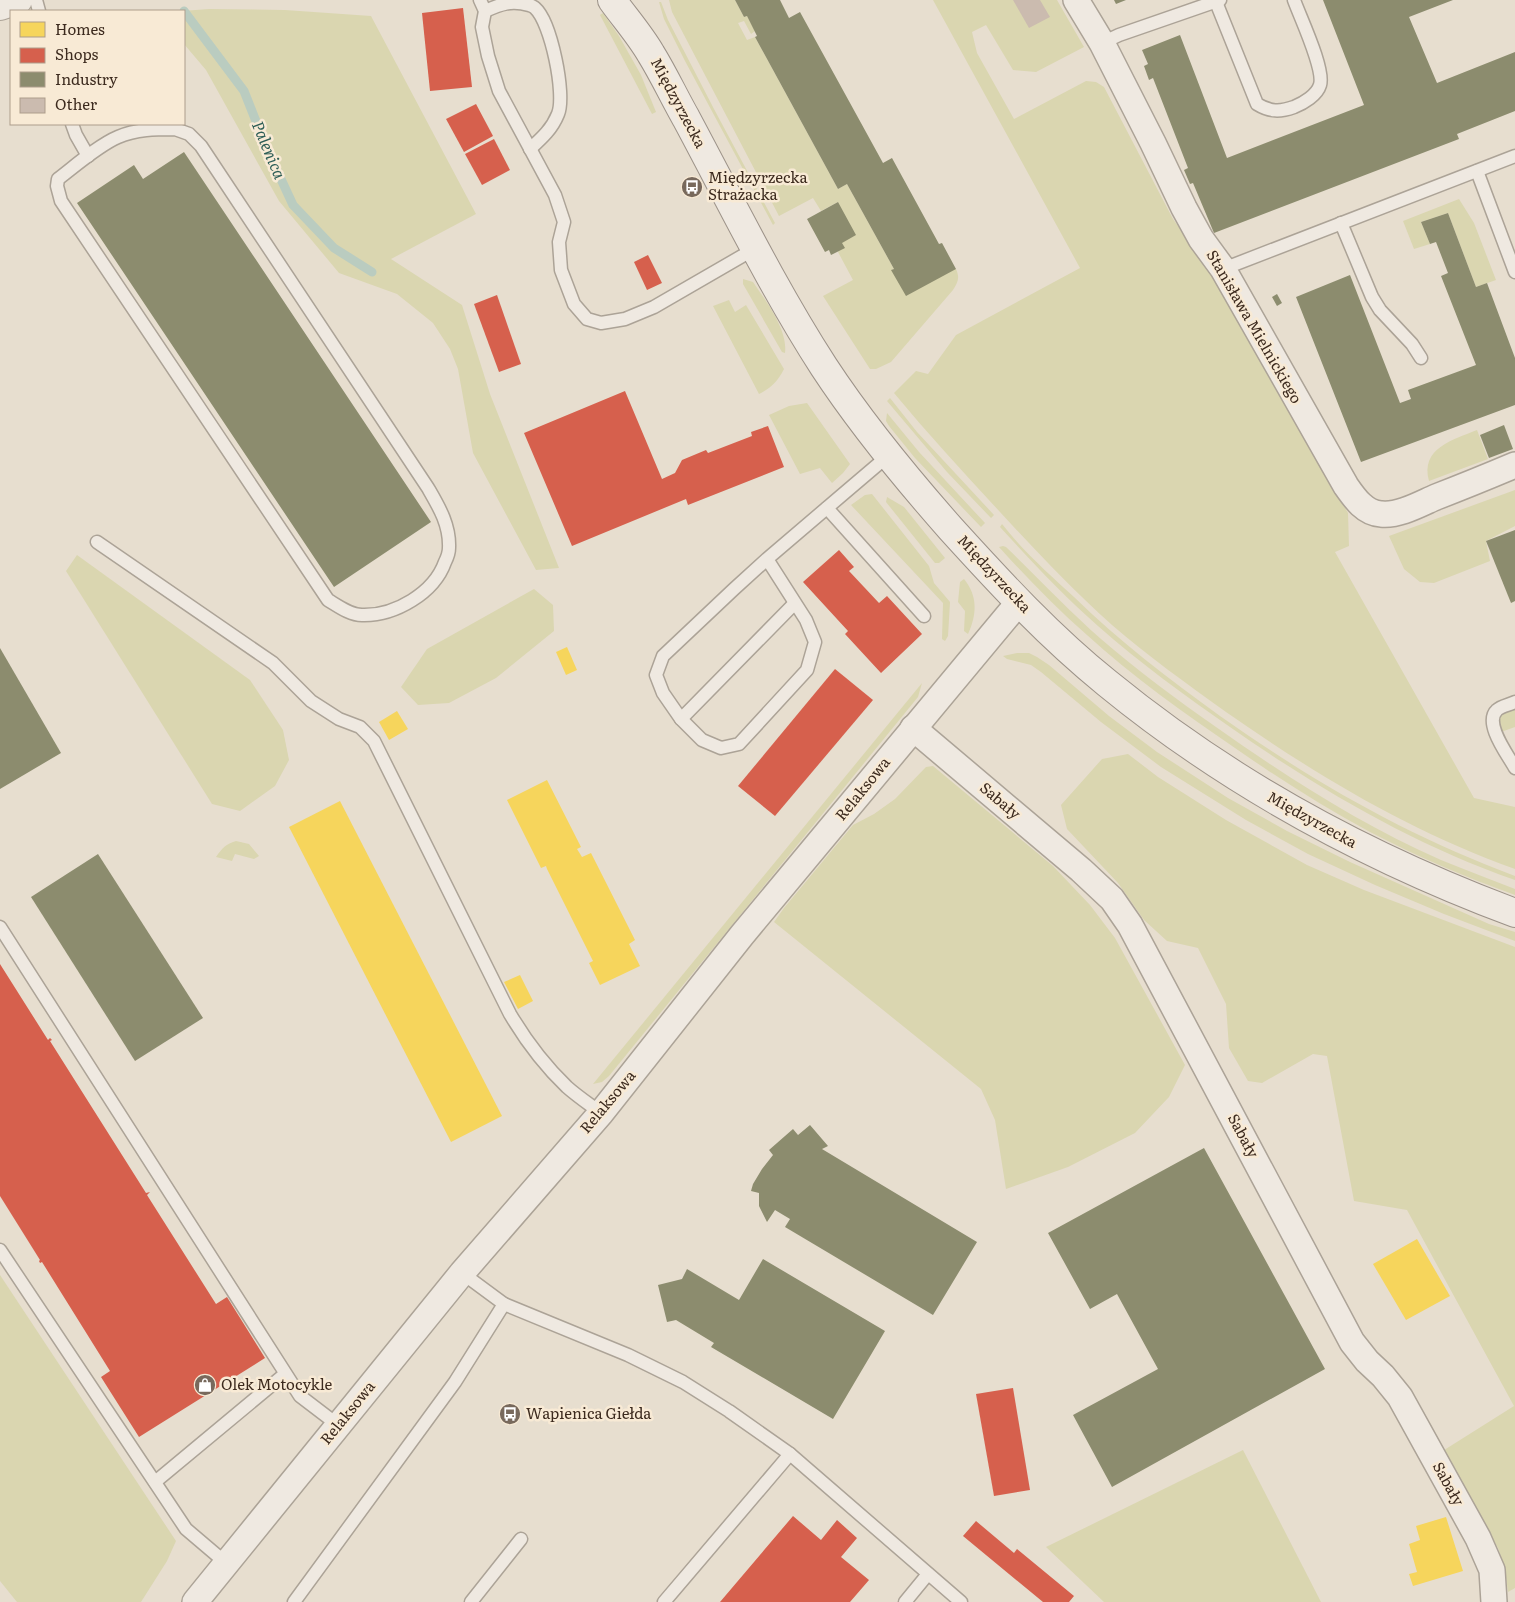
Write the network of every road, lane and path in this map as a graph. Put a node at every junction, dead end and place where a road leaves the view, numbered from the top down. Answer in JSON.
{"nodes":[{"id":1,"x":18,"y":0,"type":"edge"},
{"id":2,"x":612,"y":0,"type":"edge"},
{"id":3,"x":631,"y":0,"type":"edge"},
{"id":4,"x":1076,"y":0,"type":"edge"},
{"id":5,"x":1294,"y":0,"type":"edge"},
{"id":6,"x":1218,"y":1,"type":"edge"},
{"id":7,"x":482,"y":5,"type":"edge"},
{"id":8,"x":0,"y":6,"type":"edge"},
{"id":9,"x":1102,"y":44,"type":"junction"},
{"id":10,"x":650,"y":52,"type":"junction"},
{"id":11,"x":72,"y":125,"type":"edge"},
{"id":12,"x":530,"y":149,"type":"junction"},
{"id":13,"x":88,"y":156,"type":"junction"},
{"id":14,"x":1515,"y":156,"type":"edge"},
{"id":15,"x":1477,"y":171,"type":"junction"},
{"id":16,"x":1341,"y":223,"type":"junction"},
{"id":17,"x":756,"y":248,"type":"junction"},
{"id":18,"x":1511,"y":250,"type":"edge"},
{"id":19,"x":1223,"y":268,"type":"junction"},
{"id":20,"x":1515,"y":272,"type":"edge"},
{"id":21,"x":1421,"y":358,"type":"dead end"},
{"id":22,"x":889,"y":455,"type":"junction"},
{"id":23,"x":1515,"y":466,"type":"edge"},
{"id":24,"x":827,"y":508,"type":"junction"},
{"id":25,"x":97,"y":542,"type":"dead end"},
{"id":26,"x":767,"y":559,"type":"junction"},
{"id":27,"x":1019,"y":602,"type":"junction"},
{"id":28,"x":794,"y":604,"type":"junction"},
{"id":29,"x":924,"y":616,"type":"dead end"},
{"id":30,"x":1515,"y":702,"type":"edge"},
{"id":31,"x":681,"y":718,"type":"junction"},
{"id":32,"x":913,"y":728,"type":"junction"},
{"id":33,"x":1515,"y":768,"type":"edge"},
{"id":34,"x":1515,"y":913,"type":"edge"},
{"id":35,"x":0,"y":927,"type":"edge"},
{"id":36,"x":601,"y":1113,"type":"junction"},
{"id":37,"x":0,"y":1250,"type":"edge"},
{"id":38,"x":462,"y":1273,"type":"junction"},
{"id":39,"x":504,"y":1304,"type":"junction"},
{"id":40,"x":285,"y":1374,"type":"junction"},
{"id":41,"x":338,"y":1425,"type":"junction"},
{"id":42,"x":790,"y":1454,"type":"junction"},
{"id":43,"x":154,"y":1482,"type":"junction"},
{"id":44,"x":521,"y":1539,"type":"dead end"},
{"id":45,"x":226,"y":1563,"type":"junction"},
{"id":46,"x":928,"y":1574,"type":"junction"},
{"id":47,"x":195,"y":1602,"type":"edge"},
{"id":48,"x":294,"y":1602,"type":"edge"},
{"id":49,"x":471,"y":1602,"type":"edge"},
{"id":50,"x":664,"y":1602,"type":"edge"},
{"id":51,"x":905,"y":1602,"type":"edge"},
{"id":52,"x":961,"y":1602,"type":"edge"},
{"id":53,"x":1494,"y":1602,"type":"edge"}],
"edges":[{"from":1,"to":8,"type":"main road"},
{"from":2,"to":10,"type":"main road","name":"Międzyrzecka"},
{"from":3,"to":10,"type":"main road","name":"Międzyrzecka"},
{"from":4,"to":9,"type":"street","name":"Stanisława Mielnickiego"},
{"from":5,"to":6,"type":"lane"},
{"from":6,"to":9,"type":"lane"},
{"from":7,"to":12,"type":"lane"},
{"from":7,"to":12,"type":"lane"},
{"from":9,"to":19,"type":"street","name":"Stanisława Mielnickiego"},
{"from":10,"to":17,"type":"main road","name":"Międzyrzecka"},
{"from":11,"to":13,"type":"lane"},
{"from":12,"to":17,"type":"lane"},
{"from":13,"to":13,"type":"lane"},
{"from":14,"to":15,"type":"lane"},
{"from":15,"to":16,"type":"lane"},
{"from":15,"to":18,"type":"lane"},
{"from":16,"to":19,"type":"lane"},
{"from":16,"to":21,"type":"lane"},
{"from":17,"to":22,"type":"main road","name":"Międzyrzecka"},
{"from":18,"to":20,"type":"lane"},
{"from":19,"to":23,"type":"street","name":"Stanisława Mielnickiego"},
{"from":22,"to":24,"type":"lane"},
{"from":22,"to":27,"type":"main road","name":"Międzyrzecka"},
{"from":24,"to":26,"type":"lane"},
{"from":24,"to":29,"type":"lane"},
{"from":25,"to":36,"type":"lane"},
{"from":26,"to":28,"type":"lane"},
{"from":26,"to":31,"type":"lane"},
{"from":27,"to":32,"type":"street","name":"Relaksowa"},
{"from":27,"to":34,"type":"main road","name":"Międzyrzecka"},
{"from":28,"to":31,"type":"lane"},
{"from":28,"to":31,"type":"lane"},
{"from":30,"to":33,"type":"lane"},
{"from":32,"to":36,"type":"street","name":"Relaksowa"},
{"from":32,"to":53,"type":"street","name":"Sabały"},
{"from":35,"to":40,"type":"lane"},
{"from":36,"to":38,"type":"street","name":"Relaksowa"},
{"from":37,"to":43,"type":"lane"},
{"from":38,"to":39,"type":"lane"},
{"from":38,"to":41,"type":"street","name":"Relaksowa"},
{"from":39,"to":42,"type":"lane"},
{"from":39,"to":48,"type":"lane"},
{"from":40,"to":41,"type":"lane"},
{"from":40,"to":43,"type":"lane"},
{"from":41,"to":45,"type":"street","name":"Relaksowa"},
{"from":42,"to":46,"type":"lane"},
{"from":42,"to":50,"type":"lane"},
{"from":43,"to":45,"type":"lane"},
{"from":44,"to":49,"type":"lane"},
{"from":45,"to":47,"type":"street","name":"Relaksowa"},
{"from":46,"to":51,"type":"lane"},
{"from":46,"to":52,"type":"lane"}]}
